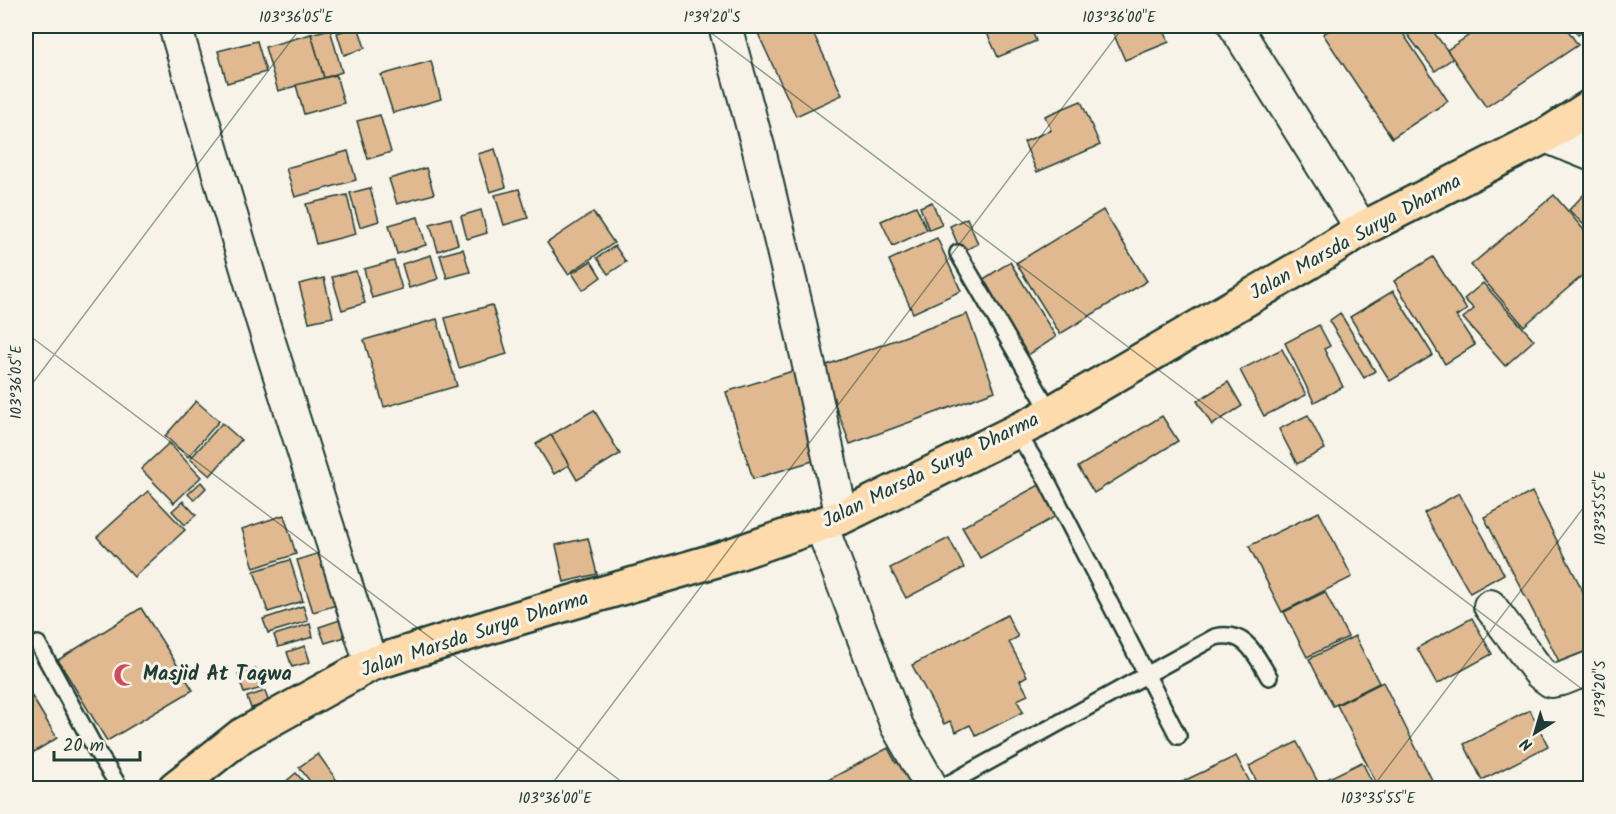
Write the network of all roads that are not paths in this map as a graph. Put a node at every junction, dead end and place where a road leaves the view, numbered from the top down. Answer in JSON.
{"nodes":[{"id":1,"x":175,"y":26,"type":"edge"},
{"id":2,"x":725,"y":26,"type":"edge"},
{"id":3,"x":1235,"y":26,"type":"edge"},
{"id":4,"x":1590,"y":108,"type":"edge"},
{"id":5,"x":1545,"y":136,"type":"junction"},
{"id":6,"x":1590,"y":154,"type":"edge"},
{"id":7,"x":1362,"y":229,"type":"junction"},
{"id":8,"x":958,"y":253,"type":"dead end"},
{"id":9,"x":1051,"y":413,"type":"junction"},
{"id":10,"x":1016,"y":431,"type":"junction"},
{"id":11,"x":832,"y":521,"type":"junction"},
{"id":12,"x":1490,"y":606,"type":"dead end"},
{"id":13,"x":38,"y":644,"type":"dead end"},
{"id":14,"x":371,"y":664,"type":"junction"},
{"id":15,"x":1590,"y":668,"type":"edge"},
{"id":16,"x":1147,"y":675,"type":"junction"},
{"id":17,"x":1269,"y":677,"type":"dead end"},
{"id":18,"x":1178,"y":736,"type":"dead end"},
{"id":19,"x":120,"y":789,"type":"edge"},
{"id":20,"x":175,"y":789,"type":"edge"},
{"id":21,"x":932,"y":789,"type":"edge"},
{"id":22,"x":941,"y":789,"type":"edge"}],
"edges":[{"from":1,"to":14,"type":"street"},
{"from":2,"to":11,"type":"street"},
{"from":3,"to":7,"type":"street"},
{"from":4,"to":5,"type":"highway","name":"Jalan Marsda Surya Dharma"},
{"from":5,"to":6,"type":"street"},
{"from":5,"to":7,"type":"highway","name":"Jalan Marsda Surya Dharma"},
{"from":7,"to":9,"type":"highway","name":"Jalan Marsda Surya Dharma"},
{"from":8,"to":9,"type":"lane"},
{"from":9,"to":10,"type":"highway","name":"Jalan Marsda Surya Dharma"},
{"from":10,"to":11,"type":"highway","name":"Jalan Marsda Surya Dharma"},
{"from":10,"to":16,"type":"lane"},
{"from":11,"to":14,"type":"highway","name":"Jalan Marsda Surya Dharma"},
{"from":11,"to":21,"type":"street"},
{"from":12,"to":15,"type":"street"},
{"from":13,"to":19,"type":"lane"},
{"from":14,"to":20,"type":"highway","name":"Jalan Marsda Surya Dharma"},
{"from":16,"to":17,"type":"lane"},
{"from":16,"to":18,"type":"lane"},
{"from":16,"to":22,"type":"lane"}]}
